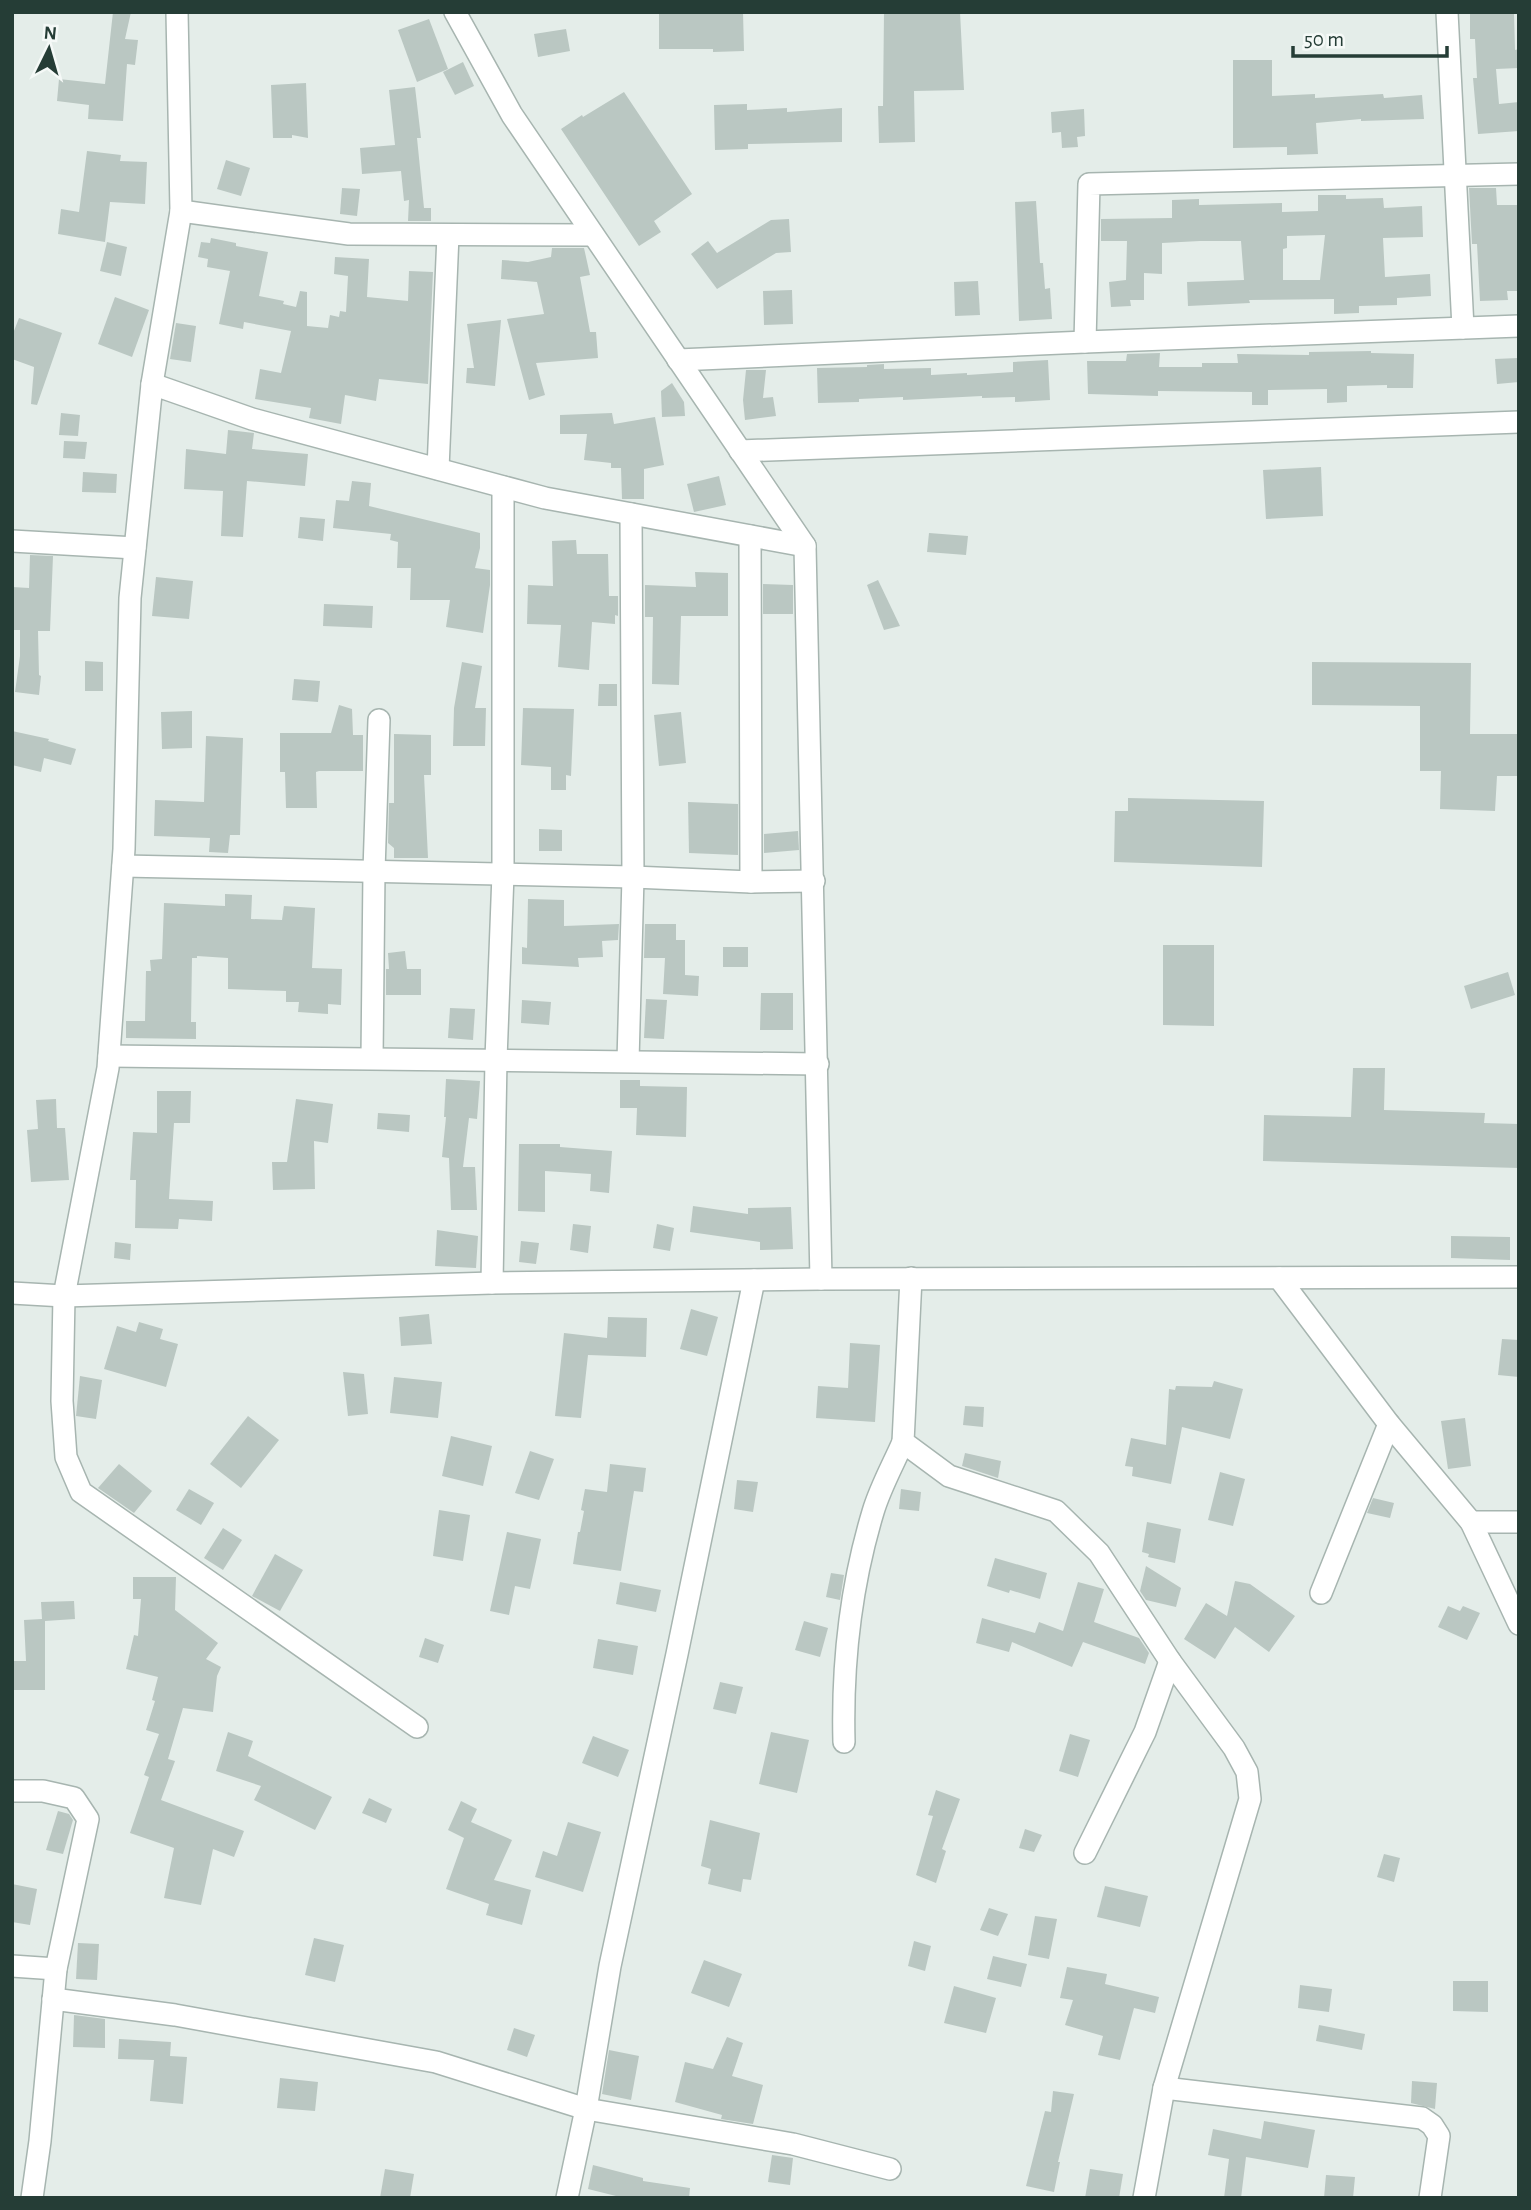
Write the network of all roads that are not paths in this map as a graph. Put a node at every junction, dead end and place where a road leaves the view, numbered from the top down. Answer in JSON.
{"nodes":[{"id":1,"x":177,"y":12,"type":"edge"},
{"id":2,"x":455,"y":12,"type":"edge"},
{"id":3,"x":1447,"y":12,"type":"edge"},
{"id":4,"x":1519,"y":174,"type":"edge"},
{"id":5,"x":1456,"y":176,"type":"junction"},
{"id":6,"x":181,"y":211,"type":"junction"},
{"id":7,"x":448,"y":235,"type":"junction"},
{"id":8,"x":593,"y":235,"type":"junction"},
{"id":9,"x":1519,"y":326,"type":"edge"},
{"id":10,"x":1464,"y":328,"type":"junction"},
{"id":11,"x":1086,"y":342,"type":"junction"},
{"id":12,"x":678,"y":360,"type":"junction"},
{"id":13,"x":152,"y":384,"type":"junction"},
{"id":14,"x":1519,"y":422,"type":"edge"},
{"id":15,"x":740,"y":451,"type":"junction"},
{"id":16,"x":438,"y":469,"type":"junction"},
{"id":17,"x":503,"y":487,"type":"junction"},
{"id":18,"x":631,"y":514,"type":"junction"},
{"id":19,"x":750,"y":536,"type":"junction"},
{"id":20,"x":12,"y":541,"type":"edge"},
{"id":21,"x":805,"y":546,"type":"junction"},
{"id":22,"x":135,"y":548,"type":"junction"},
{"id":23,"x":379,"y":720,"type":"dead end"},
{"id":24,"x":122,"y":866,"type":"junction"},
{"id":25,"x":374,"y":871,"type":"junction"},
{"id":26,"x":503,"y":874,"type":"junction"},
{"id":27,"x":633,"y":877,"type":"junction"},
{"id":28,"x":814,"y":881,"type":"junction"},
{"id":29,"x":751,"y":883,"type":"junction"},
{"id":30,"x":109,"y":1056,"type":"junction"},
{"id":31,"x":372,"y":1058,"type":"junction"},
{"id":32,"x":496,"y":1059,"type":"junction"},
{"id":33,"x":628,"y":1061,"type":"junction"},
{"id":34,"x":818,"y":1064,"type":"junction"},
{"id":35,"x":1519,"y":1277,"type":"edge"},
{"id":36,"x":911,"y":1278,"type":"junction"},
{"id":37,"x":1279,"y":1278,"type":"junction"},
{"id":38,"x":821,"y":1279,"type":"junction"},
{"id":39,"x":754,"y":1280,"type":"junction"},
{"id":40,"x":492,"y":1283,"type":"junction"},
{"id":41,"x":12,"y":1293,"type":"edge"},
{"id":42,"x":64,"y":1296,"type":"junction"},
{"id":43,"x":1389,"y":1424,"type":"junction"},
{"id":44,"x":903,"y":1442,"type":"junction"},
{"id":45,"x":1471,"y":1522,"type":"junction"},
{"id":46,"x":1519,"y":1522,"type":"edge"},
{"id":47,"x":1321,"y":1593,"type":"dead end"},
{"id":48,"x":1519,"y":1624,"type":"edge"},
{"id":49,"x":1170,"y":1661,"type":"junction"},
{"id":50,"x":417,"y":1727,"type":"dead end"},
{"id":51,"x":844,"y":1742,"type":"dead end"},
{"id":52,"x":12,"y":1791,"type":"edge"},
{"id":53,"x":1084,"y":1853,"type":"dead end"},
{"id":54,"x":12,"y":1966,"type":"edge"},
{"id":55,"x":56,"y":1969,"type":"junction"},
{"id":56,"x":53,"y":1999,"type":"junction"},
{"id":57,"x":1164,"y":2088,"type":"junction"},
{"id":58,"x":586,"y":2109,"type":"junction"},
{"id":59,"x":890,"y":2169,"type":"dead end"},
{"id":60,"x":32,"y":2198,"type":"edge"},
{"id":61,"x":567,"y":2198,"type":"edge"},
{"id":62,"x":1144,"y":2198,"type":"edge"},
{"id":63,"x":1430,"y":2198,"type":"edge"}],
"edges":[{"from":1,"to":6,"type":"street"},
{"from":2,"to":8,"type":"street"},
{"from":3,"to":5,"type":"street"},
{"from":4,"to":5,"type":"street"},
{"from":5,"to":10,"type":"street"},
{"from":5,"to":11,"type":"street"},
{"from":6,"to":7,"type":"street"},
{"from":6,"to":13,"type":"street"},
{"from":7,"to":8,"type":"street"},
{"from":7,"to":16,"type":"street"},
{"from":8,"to":12,"type":"street"},
{"from":9,"to":10,"type":"street"},
{"from":10,"to":11,"type":"street"},
{"from":11,"to":12,"type":"street"},
{"from":12,"to":15,"type":"street"},
{"from":13,"to":16,"type":"street"},
{"from":13,"to":22,"type":"street"},
{"from":14,"to":15,"type":"street"},
{"from":15,"to":21,"type":"street"},
{"from":16,"to":17,"type":"street"},
{"from":17,"to":18,"type":"street"},
{"from":17,"to":26,"type":"street"},
{"from":18,"to":19,"type":"street"},
{"from":18,"to":27,"type":"street"},
{"from":19,"to":21,"type":"street"},
{"from":19,"to":29,"type":"street"},
{"from":20,"to":22,"type":"street"},
{"from":21,"to":28,"type":"street"},
{"from":22,"to":24,"type":"street"},
{"from":23,"to":25,"type":"street"},
{"from":24,"to":25,"type":"street"},
{"from":24,"to":30,"type":"street"},
{"from":25,"to":26,"type":"street"},
{"from":25,"to":31,"type":"street"},
{"from":26,"to":27,"type":"street"},
{"from":26,"to":32,"type":"street"},
{"from":27,"to":29,"type":"street"},
{"from":27,"to":33,"type":"street"},
{"from":28,"to":29,"type":"street"},
{"from":28,"to":34,"type":"street"},
{"from":30,"to":31,"type":"street"},
{"from":30,"to":42,"type":"street"},
{"from":31,"to":32,"type":"street"},
{"from":32,"to":33,"type":"street"},
{"from":32,"to":40,"type":"street"},
{"from":33,"to":34,"type":"street"},
{"from":34,"to":38,"type":"street"},
{"from":35,"to":37,"type":"street"},
{"from":36,"to":37,"type":"street"},
{"from":36,"to":38,"type":"street"},
{"from":36,"to":44,"type":"street"},
{"from":37,"to":43,"type":"street"},
{"from":38,"to":39,"type":"street"},
{"from":39,"to":40,"type":"street"},
{"from":39,"to":58,"type":"street"},
{"from":40,"to":42,"type":"street"},
{"from":41,"to":42,"type":"street"},
{"from":42,"to":50,"type":"street"},
{"from":43,"to":45,"type":"street"},
{"from":43,"to":47,"type":"street"},
{"from":44,"to":49,"type":"street"},
{"from":44,"to":51,"type":"street"},
{"from":45,"to":46,"type":"street"},
{"from":45,"to":48,"type":"street"},
{"from":49,"to":53,"type":"street"},
{"from":49,"to":57,"type":"street"},
{"from":52,"to":55,"type":"street"},
{"from":54,"to":55,"type":"street"},
{"from":55,"to":56,"type":"street"},
{"from":56,"to":58,"type":"street"},
{"from":56,"to":60,"type":"street"},
{"from":57,"to":62,"type":"street"},
{"from":57,"to":63,"type":"street"},
{"from":58,"to":59,"type":"street"},
{"from":58,"to":61,"type":"street"}]}
